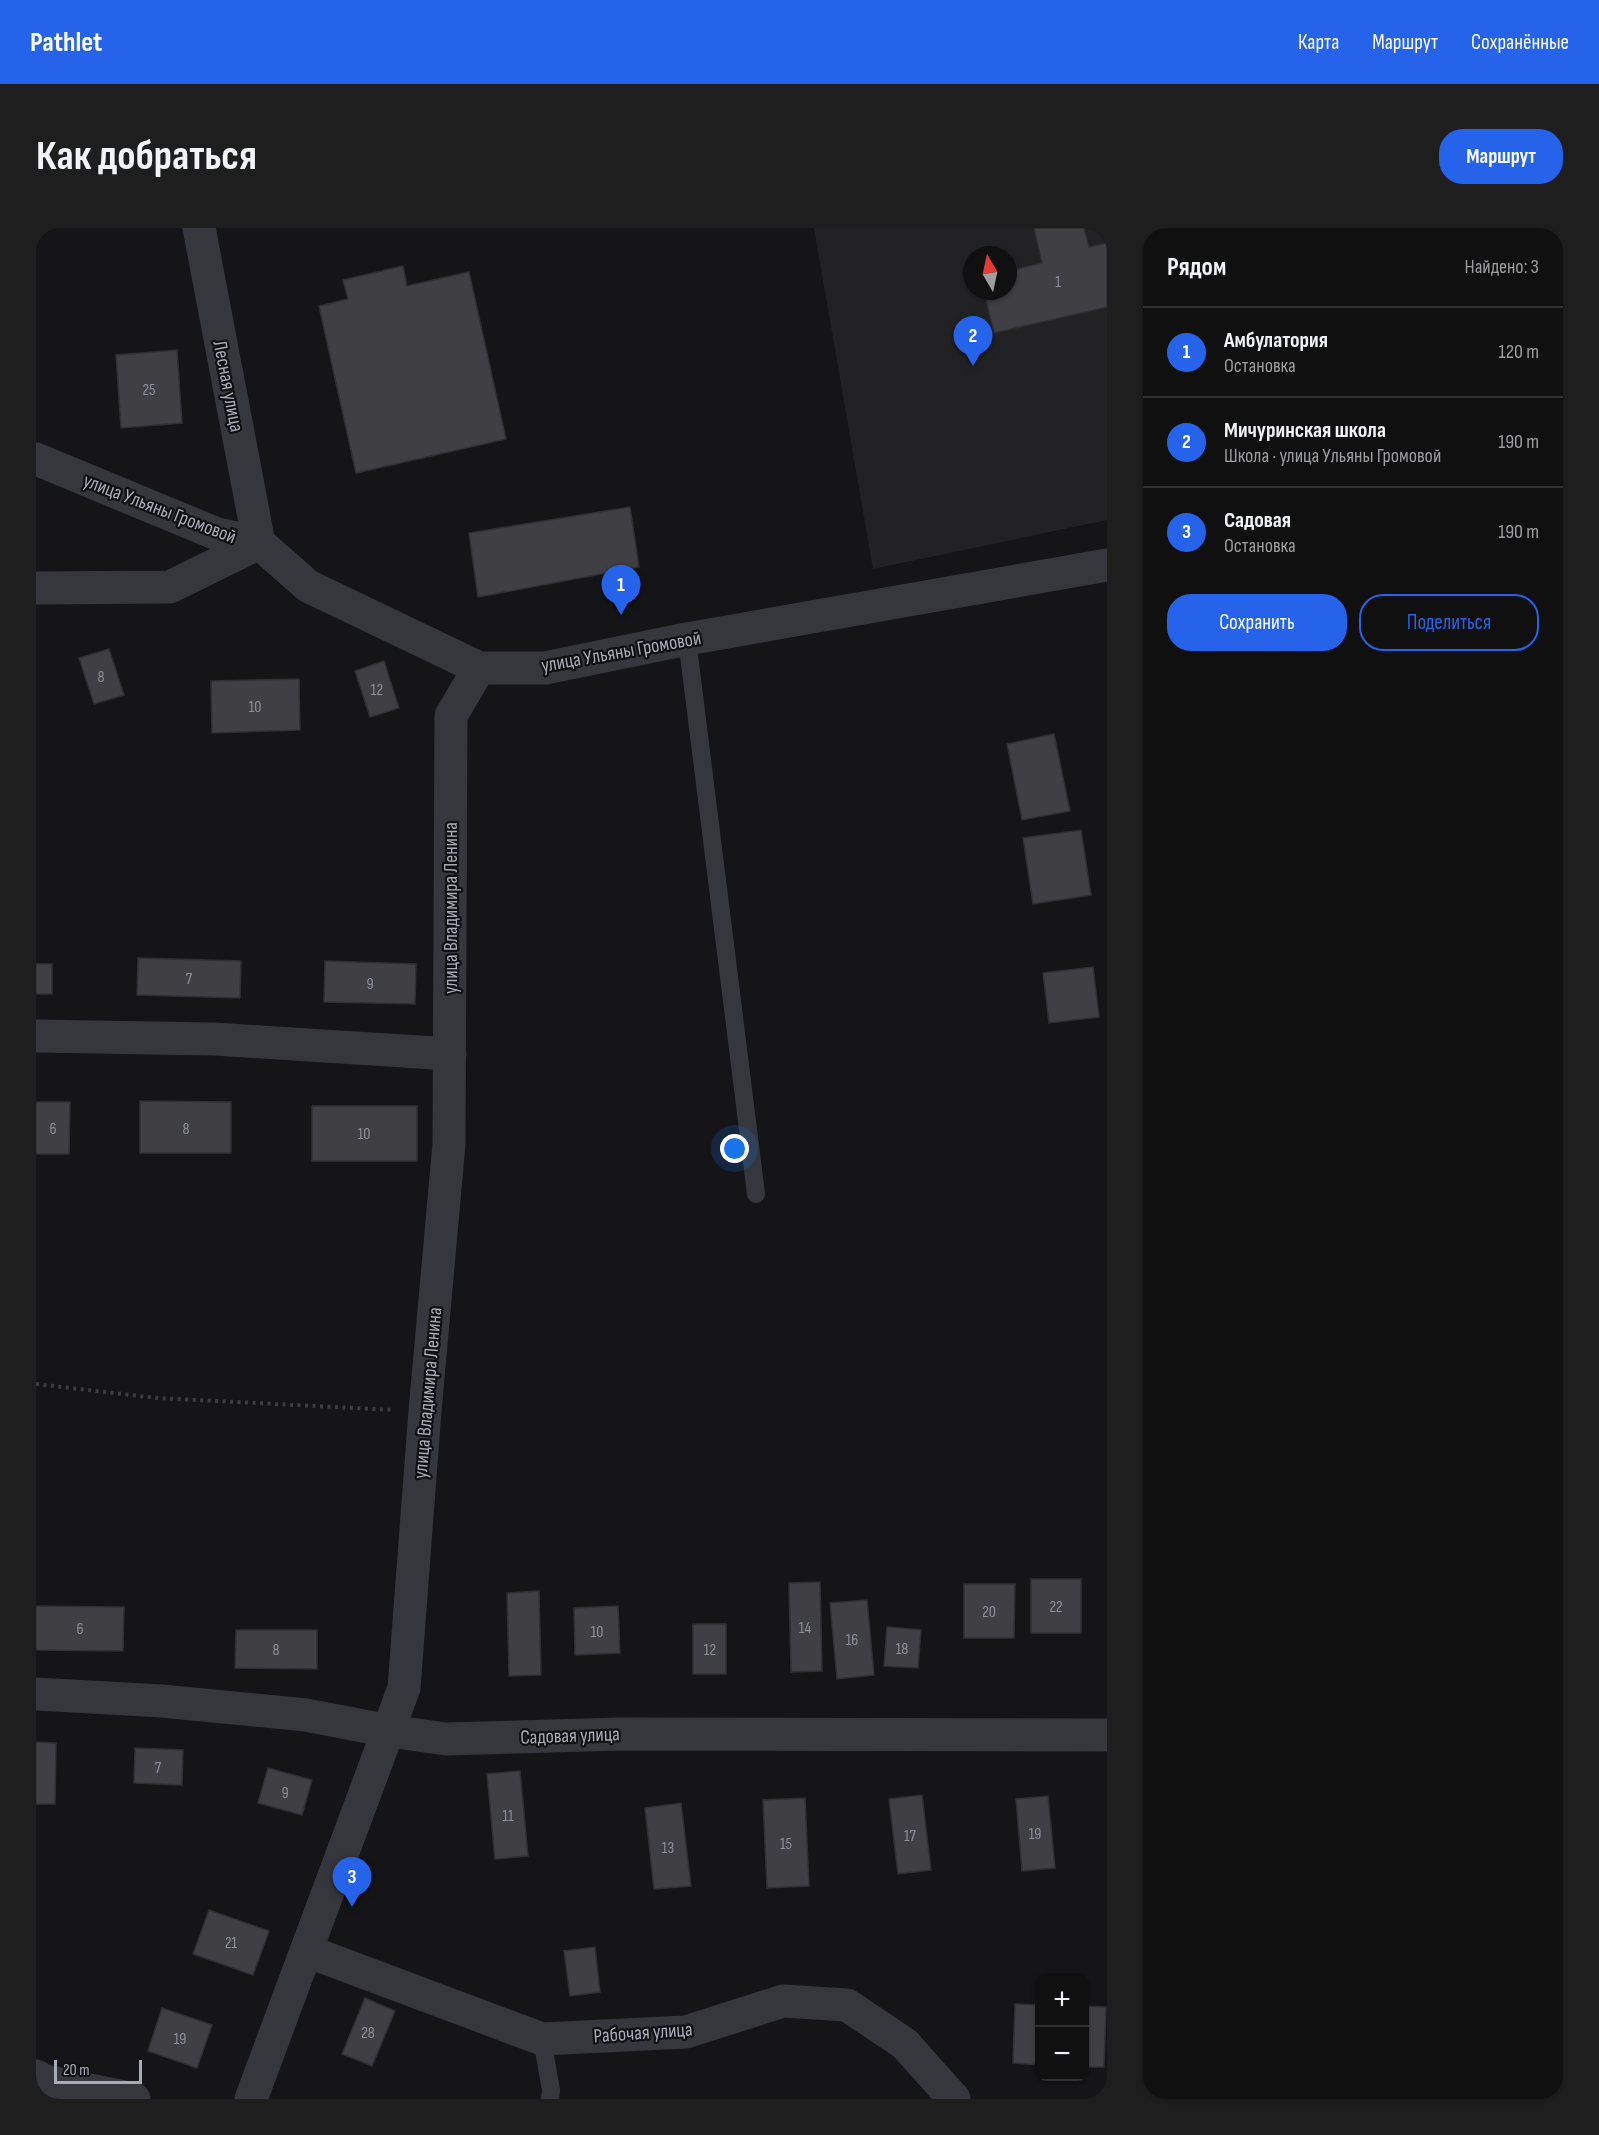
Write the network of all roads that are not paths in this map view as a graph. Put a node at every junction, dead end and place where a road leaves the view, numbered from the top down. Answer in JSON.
{"nodes":[{"id":1,"x":199,"y":228,"type":"edge"},
{"id":2,"x":36,"y":459,"type":"edge"},
{"id":3,"x":259,"y":543,"type":"junction"},
{"id":4,"x":1107,"y":565,"type":"edge"},
{"id":5,"x":1107,"y":570,"type":"edge"},
{"id":6,"x":36,"y":588,"type":"edge"},
{"id":7,"x":687,"y":639,"type":"junction"},
{"id":8,"x":479,"y":668,"type":"junction"},
{"id":9,"x":36,"y":1036,"type":"edge"},
{"id":10,"x":450,"y":1054,"type":"junction"},
{"id":11,"x":756,"y":1194,"type":"dead end"},
{"id":12,"x":36,"y":1694,"type":"edge"},
{"id":13,"x":389,"y":1731,"type":"junction"},
{"id":14,"x":1107,"y":1735,"type":"edge"},
{"id":15,"x":307,"y":1951,"type":"junction"},
{"id":16,"x":542,"y":2039,"type":"junction"},
{"id":17,"x":36,"y":2076,"type":"edge"},
{"id":18,"x":134,"y":2099,"type":"edge"},
{"id":19,"x":251,"y":2099,"type":"edge"},
{"id":20,"x":550,"y":2099,"type":"edge"},
{"id":21,"x":954,"y":2099,"type":"edge"}],
"edges":[{"from":1,"to":3,"type":"street","name":"Лесная улица"},
{"from":2,"to":3,"type":"street","name":"улица Ульяны Громовой"},
{"from":3,"to":6,"type":"street"},
{"from":3,"to":8,"type":"street","name":"улица Ульяны Громовой"},
{"from":4,"to":5,"type":"street"},
{"from":4,"to":7,"type":"street","name":"улица Ульяны Громовой"},
{"from":7,"to":8,"type":"street","name":"улица Ульяны Громовой"},
{"from":7,"to":11,"type":"lane"},
{"from":8,"to":10,"type":"street","name":"улица Владимира Ленина"},
{"from":9,"to":10,"type":"street"},
{"from":10,"to":13,"type":"street","name":"улица Владимира Ленина"},
{"from":12,"to":13,"type":"street","name":"Садовая улица"},
{"from":13,"to":14,"type":"street","name":"Садовая улица"},
{"from":13,"to":15,"type":"street","name":"улица Владимира Ленина"},
{"from":15,"to":16,"type":"street","name":"Рабочая улица"},
{"from":15,"to":19,"type":"street","name":"улица Владимира Ленина"},
{"from":16,"to":20,"type":"lane"},
{"from":16,"to":21,"type":"street","name":"Рабочая улица"},
{"from":17,"to":18,"type":"street"}]}
